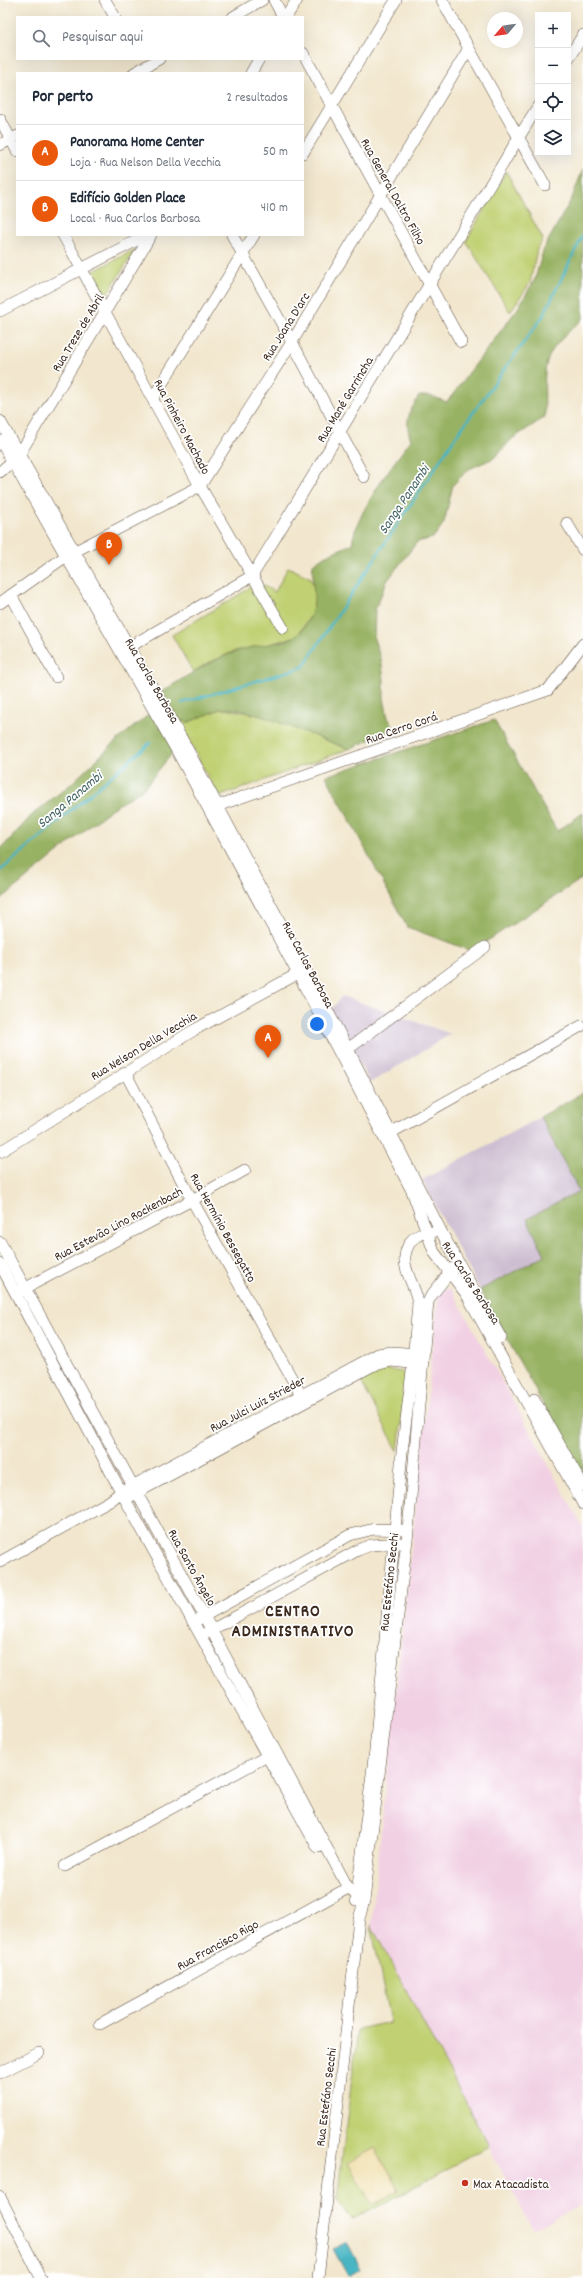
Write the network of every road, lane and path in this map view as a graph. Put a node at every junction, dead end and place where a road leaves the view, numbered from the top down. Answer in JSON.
{"nodes":[{"id":1,"x":105,"y":0,"type":"edge"},
{"id":2,"x":262,"y":0,"type":"edge"},
{"id":3,"x":274,"y":0,"type":"edge"},
{"id":4,"x":297,"y":0,"type":"edge"},
{"id":5,"x":396,"y":0,"type":"edge"},
{"id":6,"x":442,"y":0,"type":"edge"},
{"id":7,"x":114,"y":16,"type":"edge"},
{"id":8,"x":235,"y":16,"type":"edge"},
{"id":9,"x":284,"y":16,"type":"edge"},
{"id":10,"x":286,"y":16,"type":"edge"},
{"id":11,"x":583,"y":35,"type":"edge"},
{"id":12,"x":469,"y":48,"type":"junction"},
{"id":13,"x":571,"y":54,"type":"edge"},
{"id":14,"x":304,"y":55,"type":"edge"},
{"id":15,"x":157,"y":60,"type":"edge"},
{"id":16,"x":258,"y":60,"type":"edge"},
{"id":17,"x":140,"y":68,"type":"edge"},
{"id":18,"x":252,"y":72,"type":"edge"},
{"id":19,"x":331,"y":105,"type":"junction"},
{"id":20,"x":535,"y":111,"type":"edge"},
{"id":21,"x":0,"y":119,"type":"edge"},
{"id":22,"x":14,"y":137,"type":"edge"},
{"id":23,"x":518,"y":139,"type":"junction"},
{"id":24,"x":0,"y":145,"type":"edge"},
{"id":25,"x":304,"y":151,"type":"edge"},
{"id":26,"x":545,"y":185,"type":"dead end"},
{"id":27,"x":381,"y":195,"type":"junction"},
{"id":28,"x":64,"y":236,"type":"edge"},
{"id":29,"x":145,"y":236,"type":"edge"},
{"id":30,"x":150,"y":236,"type":"edge"},
{"id":31,"x":232,"y":236,"type":"edge"},
{"id":32,"x":253,"y":236,"type":"edge"},
{"id":33,"x":242,"y":255,"type":"junction"},
{"id":34,"x":81,"y":268,"type":"junction"},
{"id":35,"x":429,"y":285,"type":"junction"},
{"id":36,"x":0,"y":311,"type":"edge"},
{"id":37,"x":106,"y":314,"type":"junction"},
{"id":38,"x":292,"y":342,"type":"junction"},
{"id":39,"x":461,"y":342,"type":"dead end"},
{"id":40,"x":153,"y":398,"type":"junction"},
{"id":41,"x":0,"y":421,"type":"edge"},
{"id":42,"x":340,"y":433,"type":"junction"},
{"id":43,"x":0,"y":440,"type":"edge"},
{"id":44,"x":11,"y":456,"type":"edge"},
{"id":45,"x":0,"y":472,"type":"edge"},
{"id":46,"x":364,"y":477,"type":"dead end"},
{"id":47,"x":200,"y":486,"type":"junction"},
{"id":48,"x":567,"y":523,"type":"dead end"},
{"id":49,"x":583,"y":550,"type":"edge"},
{"id":50,"x":70,"y":553,"type":"junction"},
{"id":51,"x":252,"y":576,"type":"junction"},
{"id":52,"x":11,"y":595,"type":"junction"},
{"id":53,"x":0,"y":603,"type":"edge"},
{"id":54,"x":283,"y":628,"type":"dead end"},
{"id":55,"x":583,"y":644,"type":"edge"},
{"id":56,"x":126,"y":649,"type":"junction"},
{"id":57,"x":56,"y":677,"type":"dead end"},
{"id":58,"x":213,"y":807,"type":"junction"},
{"id":59,"x":485,"y":947,"type":"dead end"},
{"id":60,"x":302,"y":972,"type":"junction"},
{"id":61,"x":581,"y":1026,"type":"dead end"},
{"id":62,"x":348,"y":1049,"type":"junction"},
{"id":63,"x":125,"y":1072,"type":"junction"},
{"id":64,"x":392,"y":1132,"type":"junction"},
{"id":65,"x":0,"y":1152,"type":"edge"},
{"id":66,"x":244,"y":1170,"type":"dead end"},
{"id":67,"x":192,"y":1200,"type":"junction"},
{"id":68,"x":419,"y":1210,"type":"junction"},
{"id":69,"x":426,"y":1232,"type":"junction"},
{"id":70,"x":443,"y":1235,"type":"junction"},
{"id":71,"x":413,"y":1238,"type":"junction"},
{"id":72,"x":0,"y":1242,"type":"edge"},
{"id":73,"x":455,"y":1256,"type":"junction"},
{"id":74,"x":0,"y":1264,"type":"edge"},
{"id":75,"x":450,"y":1274,"type":"junction"},
{"id":76,"x":438,"y":1286,"type":"junction"},
{"id":77,"x":20,"y":1290,"type":"junction"},
{"id":78,"x":467,"y":1295,"type":"junction"},
{"id":79,"x":418,"y":1359,"type":"junction"},
{"id":80,"x":516,"y":1372,"type":"junction"},
{"id":81,"x":301,"y":1395,"type":"junction"},
{"id":82,"x":135,"y":1490,"type":"junction"},
{"id":83,"x":581,"y":1490,"type":"edge"},
{"id":84,"x":123,"y":1495,"type":"junction"},
{"id":85,"x":396,"y":1530,"type":"junction"},
{"id":86,"x":408,"y":1531,"type":"junction"},
{"id":87,"x":400,"y":1544,"type":"junction"},
{"id":88,"x":0,"y":1562,"type":"edge"},
{"id":89,"x":204,"y":1616,"type":"junction"},
{"id":90,"x":192,"y":1622,"type":"junction"},
{"id":91,"x":211,"y":1630,"type":"junction"},
{"id":92,"x":200,"y":1636,"type":"junction"},
{"id":93,"x":271,"y":1754,"type":"junction"},
{"id":94,"x":64,"y":1866,"type":"dead end"},
{"id":95,"x":345,"y":1890,"type":"junction"},
{"id":96,"x":359,"y":1906,"type":"junction"},
{"id":97,"x":100,"y":2024,"type":"dead end"},
{"id":98,"x":39,"y":2053,"type":"dead end"},
{"id":99,"x":0,"y":2073,"type":"edge"},
{"id":100,"x":0,"y":2197,"type":"edge"},
{"id":101,"x":41,"y":2278,"type":"edge"},
{"id":102,"x":318,"y":2278,"type":"edge"}],
"edges":[{"from":1,"to":7,"type":"street"},
{"from":2,"to":8,"type":"street"},
{"from":3,"to":9,"type":"street"},
{"from":4,"to":10,"type":"street"},
{"from":5,"to":19,"type":"street"},
{"from":6,"to":12,"type":"street"},
{"from":11,"to":13,"type":"street"},
{"from":12,"to":23,"type":"street"},
{"from":12,"to":27,"type":"street","name":"Rua Joana D'arc"},
{"from":14,"to":19,"type":"street","name":"Rua General Daltro Filho"},
{"from":15,"to":17,"type":"street"},
{"from":16,"to":18,"type":"street"},
{"from":19,"to":25,"type":"street"},
{"from":19,"to":27,"type":"street","name":"Rua General Daltro Filho"},
{"from":20,"to":23,"type":"street","name":"Rua Mané Garrincha"},
{"from":21,"to":22,"type":"street"},
{"from":22,"to":24,"type":"street"},
{"from":23,"to":26,"type":"street"},
{"from":23,"to":35,"type":"street","name":"Rua Mané Garrincha"},
{"from":27,"to":35,"type":"street","name":"Rua General Daltro Filho"},
{"from":27,"to":38,"type":"street","name":"Rua Joana D'arc"},
{"from":28,"to":34,"type":"street","name":"Rua Pinheiro Machado"},
{"from":29,"to":34,"type":"street"},
{"from":30,"to":37,"type":"street","name":"Rua Treze de Abril"},
{"from":31,"to":33,"type":"street"},
{"from":32,"to":33,"type":"street"},
{"from":33,"to":38,"type":"street"},
{"from":33,"to":40,"type":"street"},
{"from":34,"to":36,"type":"street"},
{"from":34,"to":37,"type":"street","name":"Rua Pinheiro Machado"},
{"from":35,"to":39,"type":"street","name":"Rua General Daltro Filho"},
{"from":35,"to":42,"type":"street","name":"Rua Mané Garrincha"},
{"from":37,"to":40,"type":"street","name":"Rua Pinheiro Machado"},
{"from":37,"to":44,"type":"street","name":"Rua Treze de Abril"},
{"from":38,"to":42,"type":"street"},
{"from":38,"to":47,"type":"street","name":"Rua Joana D'arc"},
{"from":40,"to":47,"type":"street","name":"Rua Pinheiro Machado"},
{"from":41,"to":44,"type":"street","name":"Rua Carlos Barbosa"},
{"from":42,"to":46,"type":"street"},
{"from":42,"to":51,"type":"street","name":"Rua Mané Garrincha"},
{"from":43,"to":44,"type":"street","name":"Rua Carlos Barbosa"},
{"from":44,"to":45,"type":"street","name":"Rua Treze de Abril"},
{"from":44,"to":50,"type":"street","name":"Rua Carlos Barbosa"},
{"from":47,"to":50,"type":"street","name":"Rua Joana D'arc"},
{"from":47,"to":51,"type":"street","name":"Rua Pinheiro Machado"},
{"from":48,"to":49,"type":"street"},
{"from":50,"to":52,"type":"street","name":"Rua Joana D'arc"},
{"from":50,"to":56,"type":"street","name":"Rua Carlos Barbosa"},
{"from":51,"to":54,"type":"street","name":"Rua Pinheiro Machado"},
{"from":51,"to":56,"type":"street","name":"Rua Mané Garrincha"},
{"from":52,"to":53,"type":"street","name":"Rua Joana D'arc"},
{"from":52,"to":57,"type":"street"},
{"from":55,"to":58,"type":"street","name":"Rua Cerro Corá"},
{"from":56,"to":58,"type":"street","name":"Rua Carlos Barbosa"},
{"from":58,"to":60,"type":"street","name":"Rua Carlos Barbosa"},
{"from":59,"to":62,"type":"street"},
{"from":60,"to":62,"type":"street","name":"Rua Carlos Barbosa"},
{"from":60,"to":63,"type":"street","name":"Rua Nelson Della Vecchia"},
{"from":60,"to":68,"type":"street","name":"Rua Carlos Barbosa"},
{"from":61,"to":64,"type":"street"},
{"from":62,"to":64,"type":"street","name":"Rua Carlos Barbosa"},
{"from":63,"to":65,"type":"street","name":"Rua Nelson Della Vecchia"},
{"from":63,"to":67,"type":"street","name":"Rua Hermínio Bessegatto"},
{"from":64,"to":70,"type":"street","name":"Rua Carlos Barbosa"},
{"from":66,"to":67,"type":"street","name":"Rua Estevão Lino Rockenbach"},
{"from":67,"to":77,"type":"street","name":"Rua Estevão Lino Rockenbach"},
{"from":67,"to":81,"type":"street","name":"Rua Hermínio Bessegatto"},
{"from":68,"to":69,"type":"street","name":"Rua Carlos Barbosa"},
{"from":68,"to":71,"type":"street"},
{"from":69,"to":70,"type":"street"},
{"from":69,"to":71,"type":"street"},
{"from":69,"to":75,"type":"street","name":"Rua Carlos Barbosa"},
{"from":70,"to":73,"type":"street","name":"Rua Carlos Barbosa"},
{"from":71,"to":79,"type":"street"},
{"from":72,"to":77,"type":"street","name":"Rua Santo Ângelo"},
{"from":73,"to":75,"type":"street","name":"Rua Estefáno Secchi"},
{"from":73,"to":80,"type":"street","name":"Rua Carlos Barbosa"},
{"from":74,"to":77,"type":"street","name":"Rua Santo Ângelo"},
{"from":75,"to":76,"type":"street","name":"Rua Estefáno Secchi"},
{"from":75,"to":78,"type":"street","name":"Rua Carlos Barbosa"},
{"from":76,"to":78,"type":"street"},
{"from":76,"to":79,"type":"street","name":"Rua Estefáno Secchi"},
{"from":77,"to":82,"type":"street","name":"Rua Santo Ângelo"},
{"from":77,"to":84,"type":"street","name":"Rua Santo Ângelo"},
{"from":78,"to":80,"type":"street","name":"Rua Carlos Barbosa"},
{"from":79,"to":81,"type":"street","name":"Rua Julci Luiz Strieder"},
{"from":79,"to":82,"type":"street","name":"Rua Julci Luiz Strieder"},
{"from":79,"to":85,"type":"street"},
{"from":79,"to":86,"type":"street","name":"Rua Estefáno Secchi"},
{"from":80,"to":83,"type":"street","name":"Rua Carlos Barbosa"},
{"from":81,"to":82,"type":"street","name":"Rua Julci Luiz Strieder"},
{"from":82,"to":84,"type":"street","name":"Rua Julci Luiz Strieder"},
{"from":82,"to":89,"type":"street","name":"Rua Santo Ângelo"},
{"from":84,"to":88,"type":"street","name":"Rua Julci Luiz Strieder"},
{"from":84,"to":90,"type":"street","name":"Rua Santo Ângelo"},
{"from":85,"to":86,"type":"street"},
{"from":85,"to":87,"type":"street"},
{"from":85,"to":89,"type":"street"},
{"from":86,"to":87,"type":"street","name":"Rua Estefáno Secchi"},
{"from":87,"to":91,"type":"street"},
{"from":87,"to":96,"type":"street","name":"Rua Estefáno Secchi"},
{"from":89,"to":90,"type":"street"},
{"from":89,"to":91,"type":"street","name":"Rua Santo Ângelo"},
{"from":90,"to":92,"type":"street","name":"Rua Santo Ângelo"},
{"from":91,"to":92,"type":"street"},
{"from":91,"to":93,"type":"street","name":"Rua Santo Ângelo"},
{"from":92,"to":93,"type":"street","name":"Rua Santo Ângelo"},
{"from":93,"to":94,"type":"street"},
{"from":93,"to":95,"type":"street","name":"Rua Santo Ângelo"},
{"from":95,"to":96,"type":"street","name":"Rua Santo Ângelo"},
{"from":95,"to":97,"type":"street","name":"Rua Francisco Rigo"},
{"from":96,"to":102,"type":"street","name":"Rua Estefáno Secchi"},
{"from":98,"to":99,"type":"street"},
{"from":100,"to":101,"type":"street"}]}
